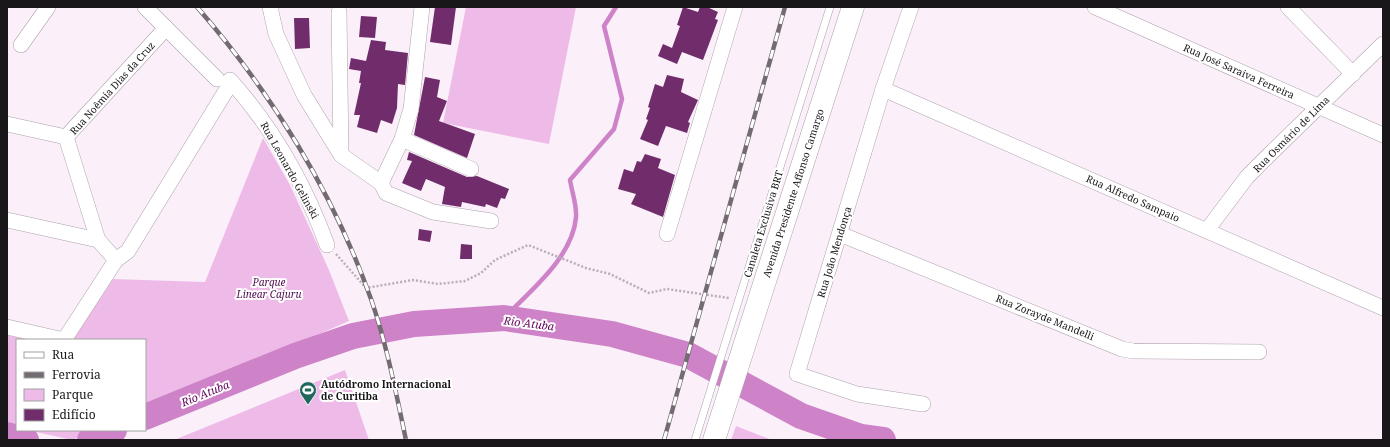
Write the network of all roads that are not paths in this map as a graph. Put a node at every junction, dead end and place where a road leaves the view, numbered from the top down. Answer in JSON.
{"nodes":[{"id":1,"x":48,"y":7,"type":"edge"},
{"id":2,"x":145,"y":7,"type":"edge"},
{"id":3,"x":270,"y":7,"type":"edge"},
{"id":4,"x":422,"y":7,"type":"edge"},
{"id":5,"x":735,"y":7,"type":"edge"},
{"id":6,"x":830,"y":7,"type":"edge"},
{"id":7,"x":853,"y":7,"type":"edge"},
{"id":8,"x":911,"y":7,"type":"edge"},
{"id":9,"x":1095,"y":7,"type":"edge"},
{"id":10,"x":1288,"y":7,"type":"edge"},
{"id":11,"x":339,"y":12,"type":"dead end"},
{"id":12,"x":166,"y":28,"type":"junction"},
{"id":13,"x":1383,"y":44,"type":"edge"},
{"id":14,"x":22,"y":45,"type":"dead end"},
{"id":15,"x":1353,"y":74,"type":"junction"},
{"id":16,"x":224,"y":83,"type":"junction"},
{"id":17,"x":883,"y":89,"type":"junction"},
{"id":18,"x":1319,"y":106,"type":"junction"},
{"id":19,"x":7,"y":124,"type":"edge"},
{"id":20,"x":1383,"y":135,"type":"edge"},
{"id":21,"x":66,"y":137,"type":"junction"},
{"id":22,"x":402,"y":139,"type":"junction"},
{"id":23,"x":341,"y":155,"type":"junction"},
{"id":24,"x":471,"y":169,"type":"dead end"},
{"id":25,"x":382,"y":183,"type":"junction"},
{"id":26,"x":7,"y":220,"type":"edge"},
{"id":27,"x":491,"y":221,"type":"dead end"},
{"id":28,"x":1207,"y":230,"type":"junction"},
{"id":29,"x":668,"y":234,"type":"dead end"},
{"id":30,"x":840,"y":234,"type":"junction"},
{"id":31,"x":98,"y":240,"type":"junction"},
{"id":32,"x":327,"y":245,"type":"road end"},
{"id":33,"x":116,"y":260,"type":"junction"},
{"id":34,"x":1383,"y":308,"type":"edge"},
{"id":35,"x":743,"y":318,"type":"junction"},
{"id":36,"x":7,"y":327,"type":"edge"},
{"id":37,"x":60,"y":339,"type":"edge"},
{"id":38,"x":65,"y":339,"type":"edge"},
{"id":39,"x":1259,"y":352,"type":"dead end"},
{"id":40,"x":923,"y":404,"type":"dead end"},
{"id":41,"x":695,"y":440,"type":"edge"},
{"id":42,"x":714,"y":440,"type":"edge"}],
"edges":[{"from":1,"to":14,"type":"street"},
{"from":2,"to":12,"type":"street","name":"Rua Leonardo Gelinski"},
{"from":3,"to":23,"type":"street"},
{"from":4,"to":22,"type":"street"},
{"from":5,"to":29,"type":"street"},
{"from":6,"to":35,"type":"lane","name":"Canaleta Exclusiva BRT"},
{"from":7,"to":35,"type":"main road","name":"Avenida Presidente Affonso Camargo"},
{"from":8,"to":17,"type":"street","name":"Rua João Mendonça"},
{"from":9,"to":18,"type":"street","name":"Rua José Saraiva Ferreira"},
{"from":10,"to":15,"type":"street"},
{"from":11,"to":23,"type":"street"},
{"from":12,"to":16,"type":"street","name":"Rua Leonardo Gelinski"},
{"from":12,"to":21,"type":"street","name":"Rua Noêmia Dias da Cruz"},
{"from":13,"to":15,"type":"street","name":"Rua Osmário de Lima"},
{"from":15,"to":18,"type":"street","name":"Rua Osmário de Lima"},
{"from":16,"to":32,"type":"street","name":"Rua Leonardo Gelinski"},
{"from":16,"to":33,"type":"street"},
{"from":17,"to":28,"type":"street","name":"Rua Alfredo Sampaio"},
{"from":17,"to":30,"type":"street","name":"Rua João Mendonça"},
{"from":18,"to":20,"type":"street","name":"Rua José Saraiva Ferreira"},
{"from":18,"to":28,"type":"street","name":"Rua Osmário de Lima"},
{"from":19,"to":21,"type":"street"},
{"from":21,"to":31,"type":"street","name":"Rua Noêmia Dias da Cruz"},
{"from":22,"to":24,"type":"street"},
{"from":22,"to":25,"type":"street"},
{"from":23,"to":25,"type":"street"},
{"from":25,"to":27,"type":"street"},
{"from":26,"to":31,"type":"street"},
{"from":28,"to":34,"type":"street","name":"Rua Alfredo Sampaio"},
{"from":30,"to":39,"type":"street","name":"Rua Zorayde Mandelli"},
{"from":30,"to":40,"type":"street","name":"Rua João Mendonça"},
{"from":31,"to":33,"type":"street","name":"Rua Noêmia Dias da Cruz"},
{"from":33,"to":38,"type":"street"},
{"from":35,"to":41,"type":"lane","name":"Canaleta Exclusiva BRT"},
{"from":35,"to":42,"type":"main road","name":"Avenida Presidente Affonso Camargo"},
{"from":36,"to":37,"type":"street"}]}
